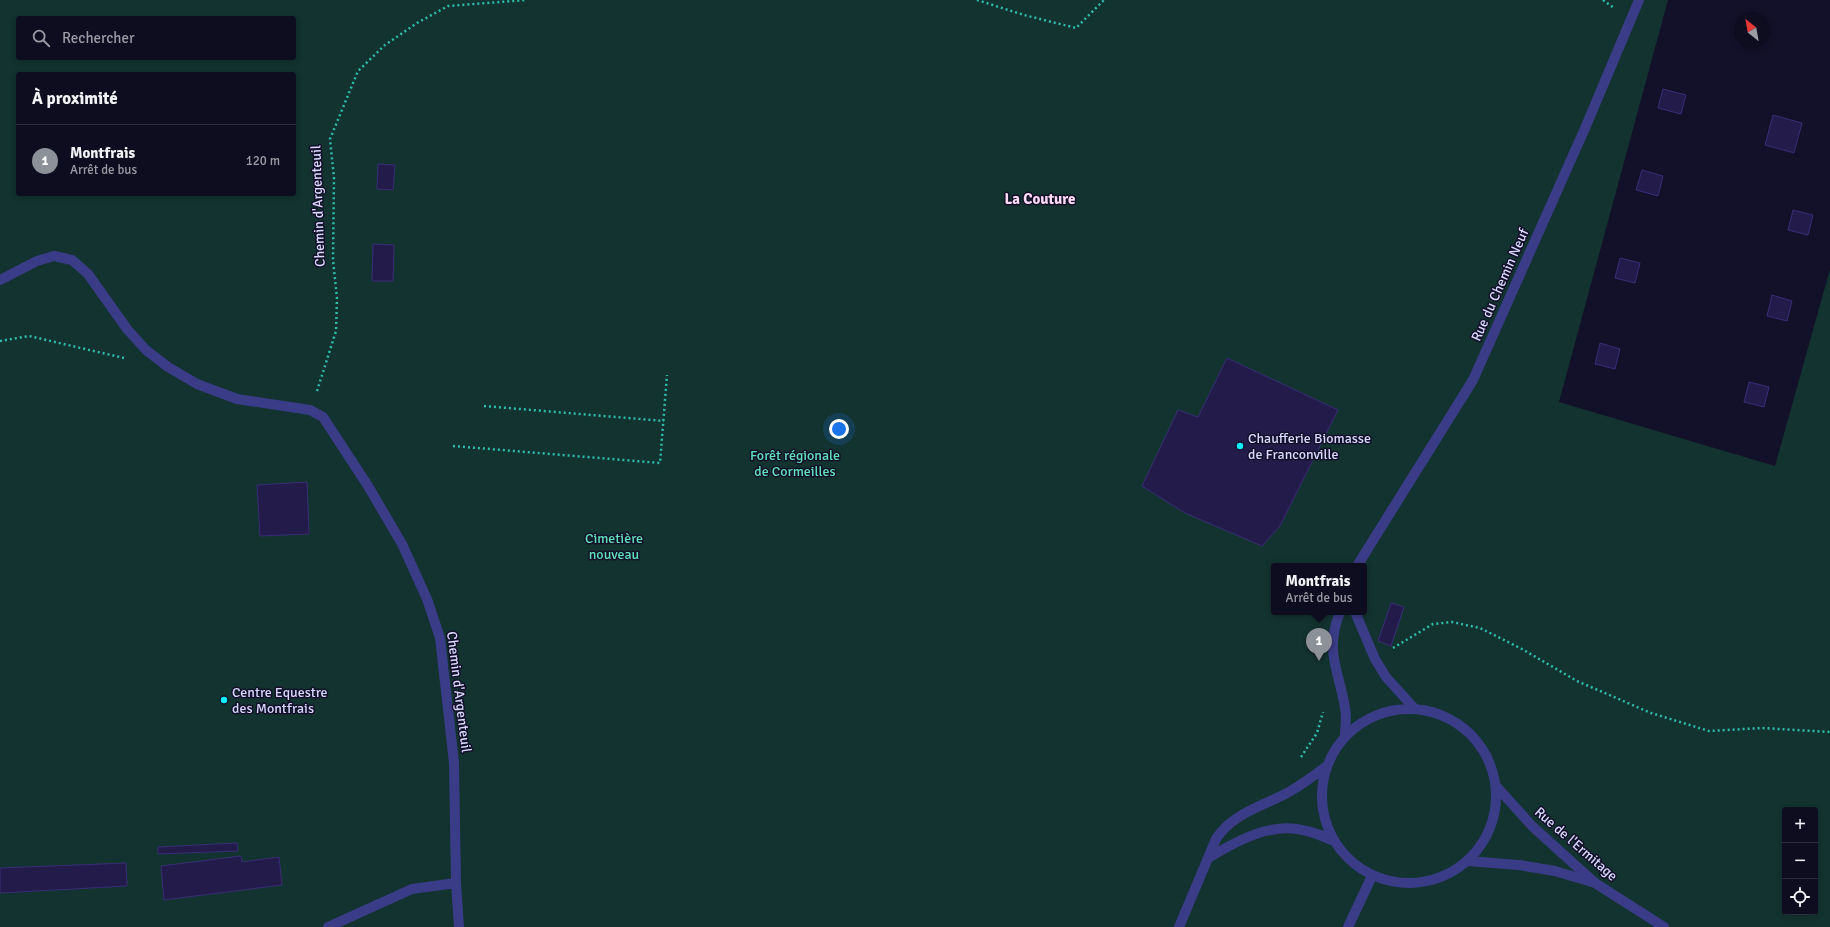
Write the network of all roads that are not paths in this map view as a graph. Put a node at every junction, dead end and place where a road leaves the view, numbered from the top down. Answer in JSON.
{"nodes":[{"id":1,"x":1639,"y":0,"type":"edge"},
{"id":2,"x":0,"y":280,"type":"edge"},
{"id":3,"x":1359,"y":563,"type":"edge"},
{"id":4,"x":1339,"y":615,"type":"edge"},
{"id":5,"x":1356,"y":615,"type":"edge"},
{"id":6,"x":1414,"y":708,"type":"junction"},
{"id":7,"x":1345,"y":736,"type":"junction"},
{"id":8,"x":1327,"y":766,"type":"junction"},
{"id":9,"x":1497,"y":787,"type":"junction"},
{"id":10,"x":1334,"y":841,"type":"junction"},
{"id":11,"x":1210,"y":857,"type":"junction"},
{"id":12,"x":1468,"y":861,"type":"junction"},
{"id":13,"x":1372,"y":876,"type":"junction"},
{"id":14,"x":456,"y":883,"type":"junction"},
{"id":15,"x":1595,"y":884,"type":"junction"},
{"id":16,"x":328,"y":927,"type":"edge"},
{"id":17,"x":459,"y":927,"type":"edge"},
{"id":18,"x":1179,"y":927,"type":"edge"},
{"id":19,"x":1348,"y":927,"type":"edge"},
{"id":20,"x":1664,"y":927,"type":"edge"}],
"edges":[{"from":1,"to":3,"type":"street","name":"Rue du Chemin Neuf"},
{"from":2,"to":14,"type":"street","name":"Chemin d'Argenteuil"},
{"from":4,"to":7,"type":"street"},
{"from":5,"to":6,"type":"street"},
{"from":6,"to":7,"type":"street"},
{"from":6,"to":9,"type":"street"},
{"from":7,"to":8,"type":"street"},
{"from":8,"to":10,"type":"street"},
{"from":8,"to":11,"type":"street"},
{"from":9,"to":12,"type":"street"},
{"from":9,"to":15,"type":"street","name":"Rue de l'Ermitage"},
{"from":10,"to":11,"type":"street"},
{"from":10,"to":13,"type":"street"},
{"from":11,"to":18,"type":"street"},
{"from":12,"to":13,"type":"street"},
{"from":12,"to":15,"type":"street"},
{"from":13,"to":19,"type":"street"},
{"from":14,"to":16,"type":"street"},
{"from":14,"to":17,"type":"street","name":"Chemin d'Argenteuil"},
{"from":15,"to":20,"type":"street","name":"Rue de l'Ermitage"}]}
